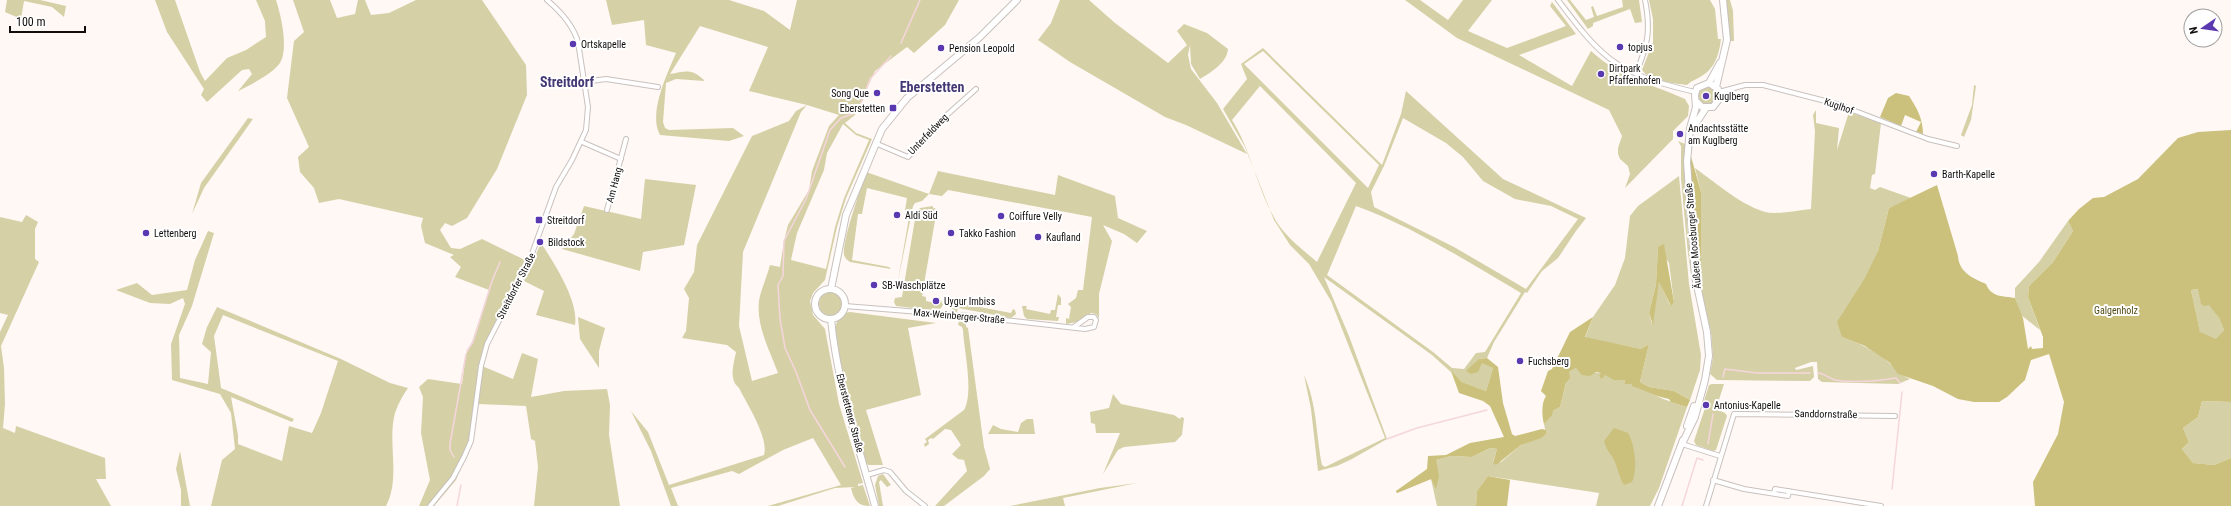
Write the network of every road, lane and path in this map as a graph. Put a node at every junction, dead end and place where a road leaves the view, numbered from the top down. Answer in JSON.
{"nodes":[{"id":1,"x":547,"y":0,"type":"edge"},
{"id":2,"x":1017,"y":0,"type":"edge"},
{"id":3,"x":1558,"y":0,"type":"edge"},
{"id":4,"x":1645,"y":0,"type":"edge"},
{"id":5,"x":1723,"y":0,"type":"edge"},
{"id":6,"x":1724,"y":58,"type":"junction"},
{"id":7,"x":1636,"y":73,"type":"junction"},
{"id":8,"x":584,"y":82,"type":"junction"},
{"id":9,"x":1709,"y":83,"type":"junction"},
{"id":10,"x":658,"y":87,"type":"dead end"},
{"id":11,"x":976,"y":89,"type":"dead end"},
{"id":12,"x":1718,"y":90,"type":"junction"},
{"id":13,"x":1695,"y":92,"type":"junction"},
{"id":14,"x":1697,"y":102,"type":"junction"},
{"id":15,"x":1706,"y":108,"type":"junction"},
{"id":16,"x":1689,"y":136,"type":"junction"},
{"id":17,"x":626,"y":138,"type":"dead end"},
{"id":18,"x":582,"y":142,"type":"junction"},
{"id":19,"x":875,"y":143,"type":"junction"},
{"id":20,"x":1956,"y":146,"type":"dead end"},
{"id":21,"x":621,"y":160,"type":"junction"},
{"id":22,"x":608,"y":210,"type":"dead end"},
{"id":23,"x":831,"y":289,"type":"junction"},
{"id":24,"x":845,"y":306,"type":"junction"},
{"id":25,"x":831,"y":319,"type":"junction"},
{"id":26,"x":1074,"y":328,"type":"junction"},
{"id":27,"x":1895,"y":416,"type":"dead end"},
{"id":28,"x":1682,"y":444,"type":"junction"},
{"id":29,"x":1720,"y":456,"type":"junction"},
{"id":30,"x":867,"y":475,"type":"junction"},
{"id":31,"x":1714,"y":480,"type":"junction"},
{"id":32,"x":430,"y":506,"type":"edge"},
{"id":33,"x":875,"y":506,"type":"edge"},
{"id":34,"x":925,"y":506,"type":"edge"},
{"id":35,"x":1658,"y":506,"type":"edge"},
{"id":36,"x":1706,"y":506,"type":"edge"},
{"id":37,"x":1881,"y":506,"type":"edge"}],
"edges":[{"from":1,"to":8,"type":"street","name":"Streitdorfer Straße"},
{"from":2,"to":19,"type":"street"},
{"from":3,"to":7,"type":"street"},
{"from":4,"to":7,"type":"street"},
{"from":5,"to":6,"type":"street","name":"Äußere Moosburger Straße"},
{"from":6,"to":9,"type":"street","name":"Äußere Moosburger Straße"},
{"from":6,"to":12,"type":"street","name":"Äußere Moosburger Straße"},
{"from":7,"to":13,"type":"street"},
{"from":8,"to":10,"type":"street"},
{"from":8,"to":18,"type":"street","name":"Streitdorfer Straße"},
{"from":9,"to":12,"type":"street"},
{"from":9,"to":13,"type":"street","name":"Äußere Moosburger Straße"},
{"from":11,"to":19,"type":"street","name":"Unterfeldweg"},
{"from":12,"to":15,"type":"street","name":"Äußere Moosburger Straße"},
{"from":12,"to":20,"type":"street","name":"Kuglhof"},
{"from":13,"to":14,"type":"street","name":"Äußere Moosburger Straße"},
{"from":14,"to":15,"type":"street"},
{"from":14,"to":16,"type":"street","name":"Äußere Moosburger Straße"},
{"from":15,"to":16,"type":"street","name":"Äußere Moosburger Straße"},
{"from":16,"to":28,"type":"street","name":"Äußere Moosburger Straße"},
{"from":17,"to":21,"type":"street","name":"Am Hang"},
{"from":18,"to":21,"type":"street","name":"Am Hang"},
{"from":18,"to":32,"type":"street","name":"Streitdorfer Straße"},
{"from":19,"to":23,"type":"street"},
{"from":21,"to":22,"type":"street","name":"Am Hang"},
{"from":23,"to":24,"type":"street"},
{"from":23,"to":25,"type":"street"},
{"from":24,"to":25,"type":"street"},
{"from":24,"to":26,"type":"street","name":"Max-Weinberger-Straße"},
{"from":25,"to":30,"type":"street","name":"Eberstettener Straße"},
{"from":26,"to":26,"type":"street","name":"Max-Weinberger-Straße"},
{"from":27,"to":29,"type":"street","name":"Sanddornstraße"},
{"from":28,"to":29,"type":"street"},
{"from":28,"to":35,"type":"street","name":"Äußere Moosburger Straße"},
{"from":29,"to":31,"type":"street"},
{"from":30,"to":33,"type":"street","name":"Eberstettener Straße"},
{"from":30,"to":34,"type":"street"},
{"from":31,"to":36,"type":"street"},
{"from":31,"to":37,"type":"street"}]}
